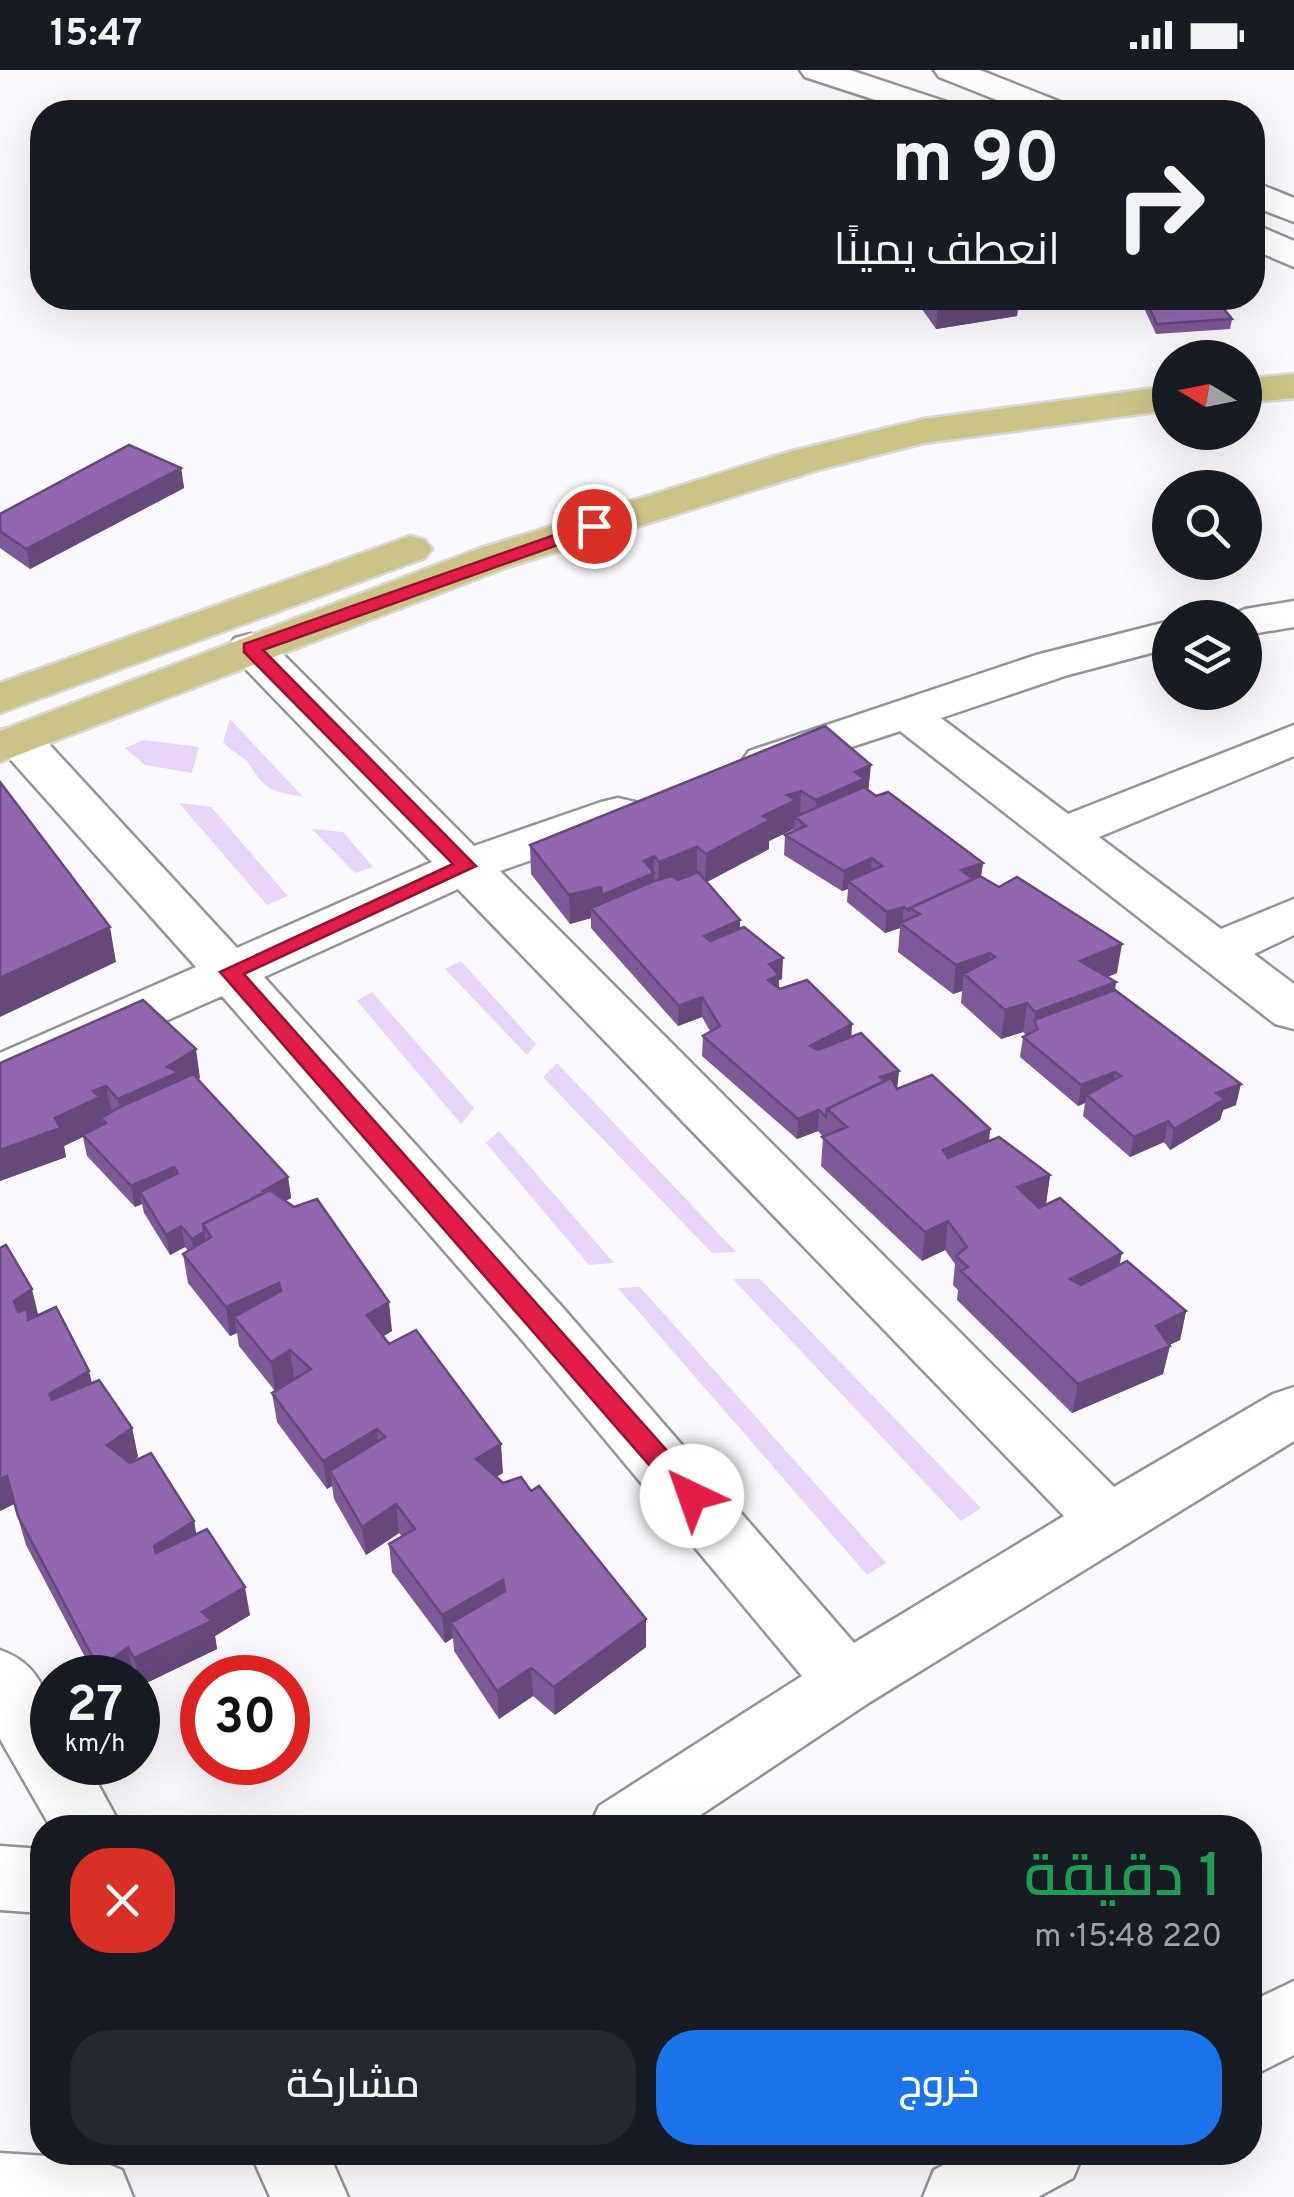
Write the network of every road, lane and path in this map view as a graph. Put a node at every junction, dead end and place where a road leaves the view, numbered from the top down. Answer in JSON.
{"nodes":[{"id":1,"x":817,"y":70,"type":"edge"},
{"id":2,"x":951,"y":70,"type":"edge"},
{"id":3,"x":908,"y":100,"type":"edge"},
{"id":4,"x":1026,"y":100,"type":"edge"},
{"id":5,"x":1265,"y":198,"type":"edge"},
{"id":6,"x":1294,"y":211,"type":"edge"},
{"id":7,"x":1265,"y":241,"type":"edge"},
{"id":8,"x":1294,"y":256,"type":"edge"},
{"id":9,"x":1294,"y":361,"type":"edge"},
{"id":10,"x":1262,"y":364,"type":"edge"},
{"id":11,"x":1152,"y":375,"type":"edge"},
{"id":12,"x":1294,"y":386,"type":"edge"},
{"id":13,"x":1262,"y":389,"type":"edge"},
{"id":14,"x":1152,"y":400,"type":"edge"},
{"id":15,"x":1294,"y":614,"type":"edge"},
{"id":16,"x":1262,"y":619,"type":"edge"},
{"id":17,"x":1152,"y":639,"type":"edge"},
{"id":18,"x":251,"y":648,"type":"junction"},
{"id":19,"x":908,"y":714,"type":"junction"},
{"id":20,"x":6,"y":729,"type":"edge"},
{"id":21,"x":1294,"y":739,"type":"edge"},
{"id":22,"x":718,"y":778,"type":"edge"},
{"id":23,"x":664,"y":796,"type":"edge"},
{"id":24,"x":1065,"y":832,"type":"junction"},
{"id":25,"x":466,"y":866,"type":"junction"},
{"id":26,"x":1294,"y":915,"type":"edge"},
{"id":27,"x":1215,"y":952,"type":"junction"},
{"id":28,"x":230,"y":972,"type":"junction"},
{"id":29,"x":1294,"y":1011,"type":"edge"},
{"id":30,"x":0,"y":1074,"type":"edge"},
{"id":31,"x":1294,"y":1411,"type":"edge"},
{"id":32,"x":1108,"y":1521,"type":"junction"},
{"id":33,"x":0,"y":1678,"type":"edge"},
{"id":34,"x":848,"y":1682,"type":"junction"},
{"id":35,"x":80,"y":1815,"type":"edge"},
{"id":36,"x":643,"y":1815,"type":"edge"},
{"id":37,"x":0,"y":1878,"type":"edge"},
{"id":38,"x":30,"y":1880,"type":"edge"},
{"id":39,"x":1294,"y":2015,"type":"edge"},
{"id":40,"x":1262,"y":2035,"type":"edge"},
{"id":41,"x":294,"y":2165,"type":"edge"},
{"id":42,"x":1021,"y":2165,"type":"edge"},
{"id":43,"x":0,"y":2191,"type":"edge"},
{"id":44,"x":95,"y":2197,"type":"edge"},
{"id":45,"x":310,"y":2197,"type":"edge"},
{"id":46,"x":960,"y":2197,"type":"edge"}],
"edges":[{"from":1,"to":3,"type":"street"},
{"from":2,"to":4,"type":"street"},
{"from":5,"to":6,"type":"street"},
{"from":7,"to":8,"type":"street"},
{"from":9,"to":10,"type":"main road"},
{"from":11,"to":20,"type":"main road"},
{"from":12,"to":13,"type":"main road"},
{"from":14,"to":18,"type":"main road"},
{"from":15,"to":16,"type":"street"},
{"from":17,"to":19,"type":"street"},
{"from":18,"to":20,"type":"main road"},
{"from":18,"to":25,"type":"street"},
{"from":19,"to":22,"type":"street"},
{"from":19,"to":24,"type":"street"},
{"from":20,"to":28,"type":"street"},
{"from":21,"to":24,"type":"street"},
{"from":23,"to":25,"type":"street"},
{"from":24,"to":27,"type":"street"},
{"from":25,"to":28,"type":"street"},
{"from":25,"to":32,"type":"street"},
{"from":26,"to":27,"type":"street"},
{"from":27,"to":29,"type":"street"},
{"from":28,"to":30,"type":"street"},
{"from":28,"to":34,"type":"street"},
{"from":31,"to":32,"type":"street"},
{"from":32,"to":34,"type":"street"},
{"from":33,"to":35,"type":"street"},
{"from":34,"to":36,"type":"street"},
{"from":37,"to":38,"type":"street"},
{"from":39,"to":40,"type":"street"},
{"from":41,"to":45,"type":"street"},
{"from":42,"to":46,"type":"street"},
{"from":43,"to":44,"type":"street"}]}
